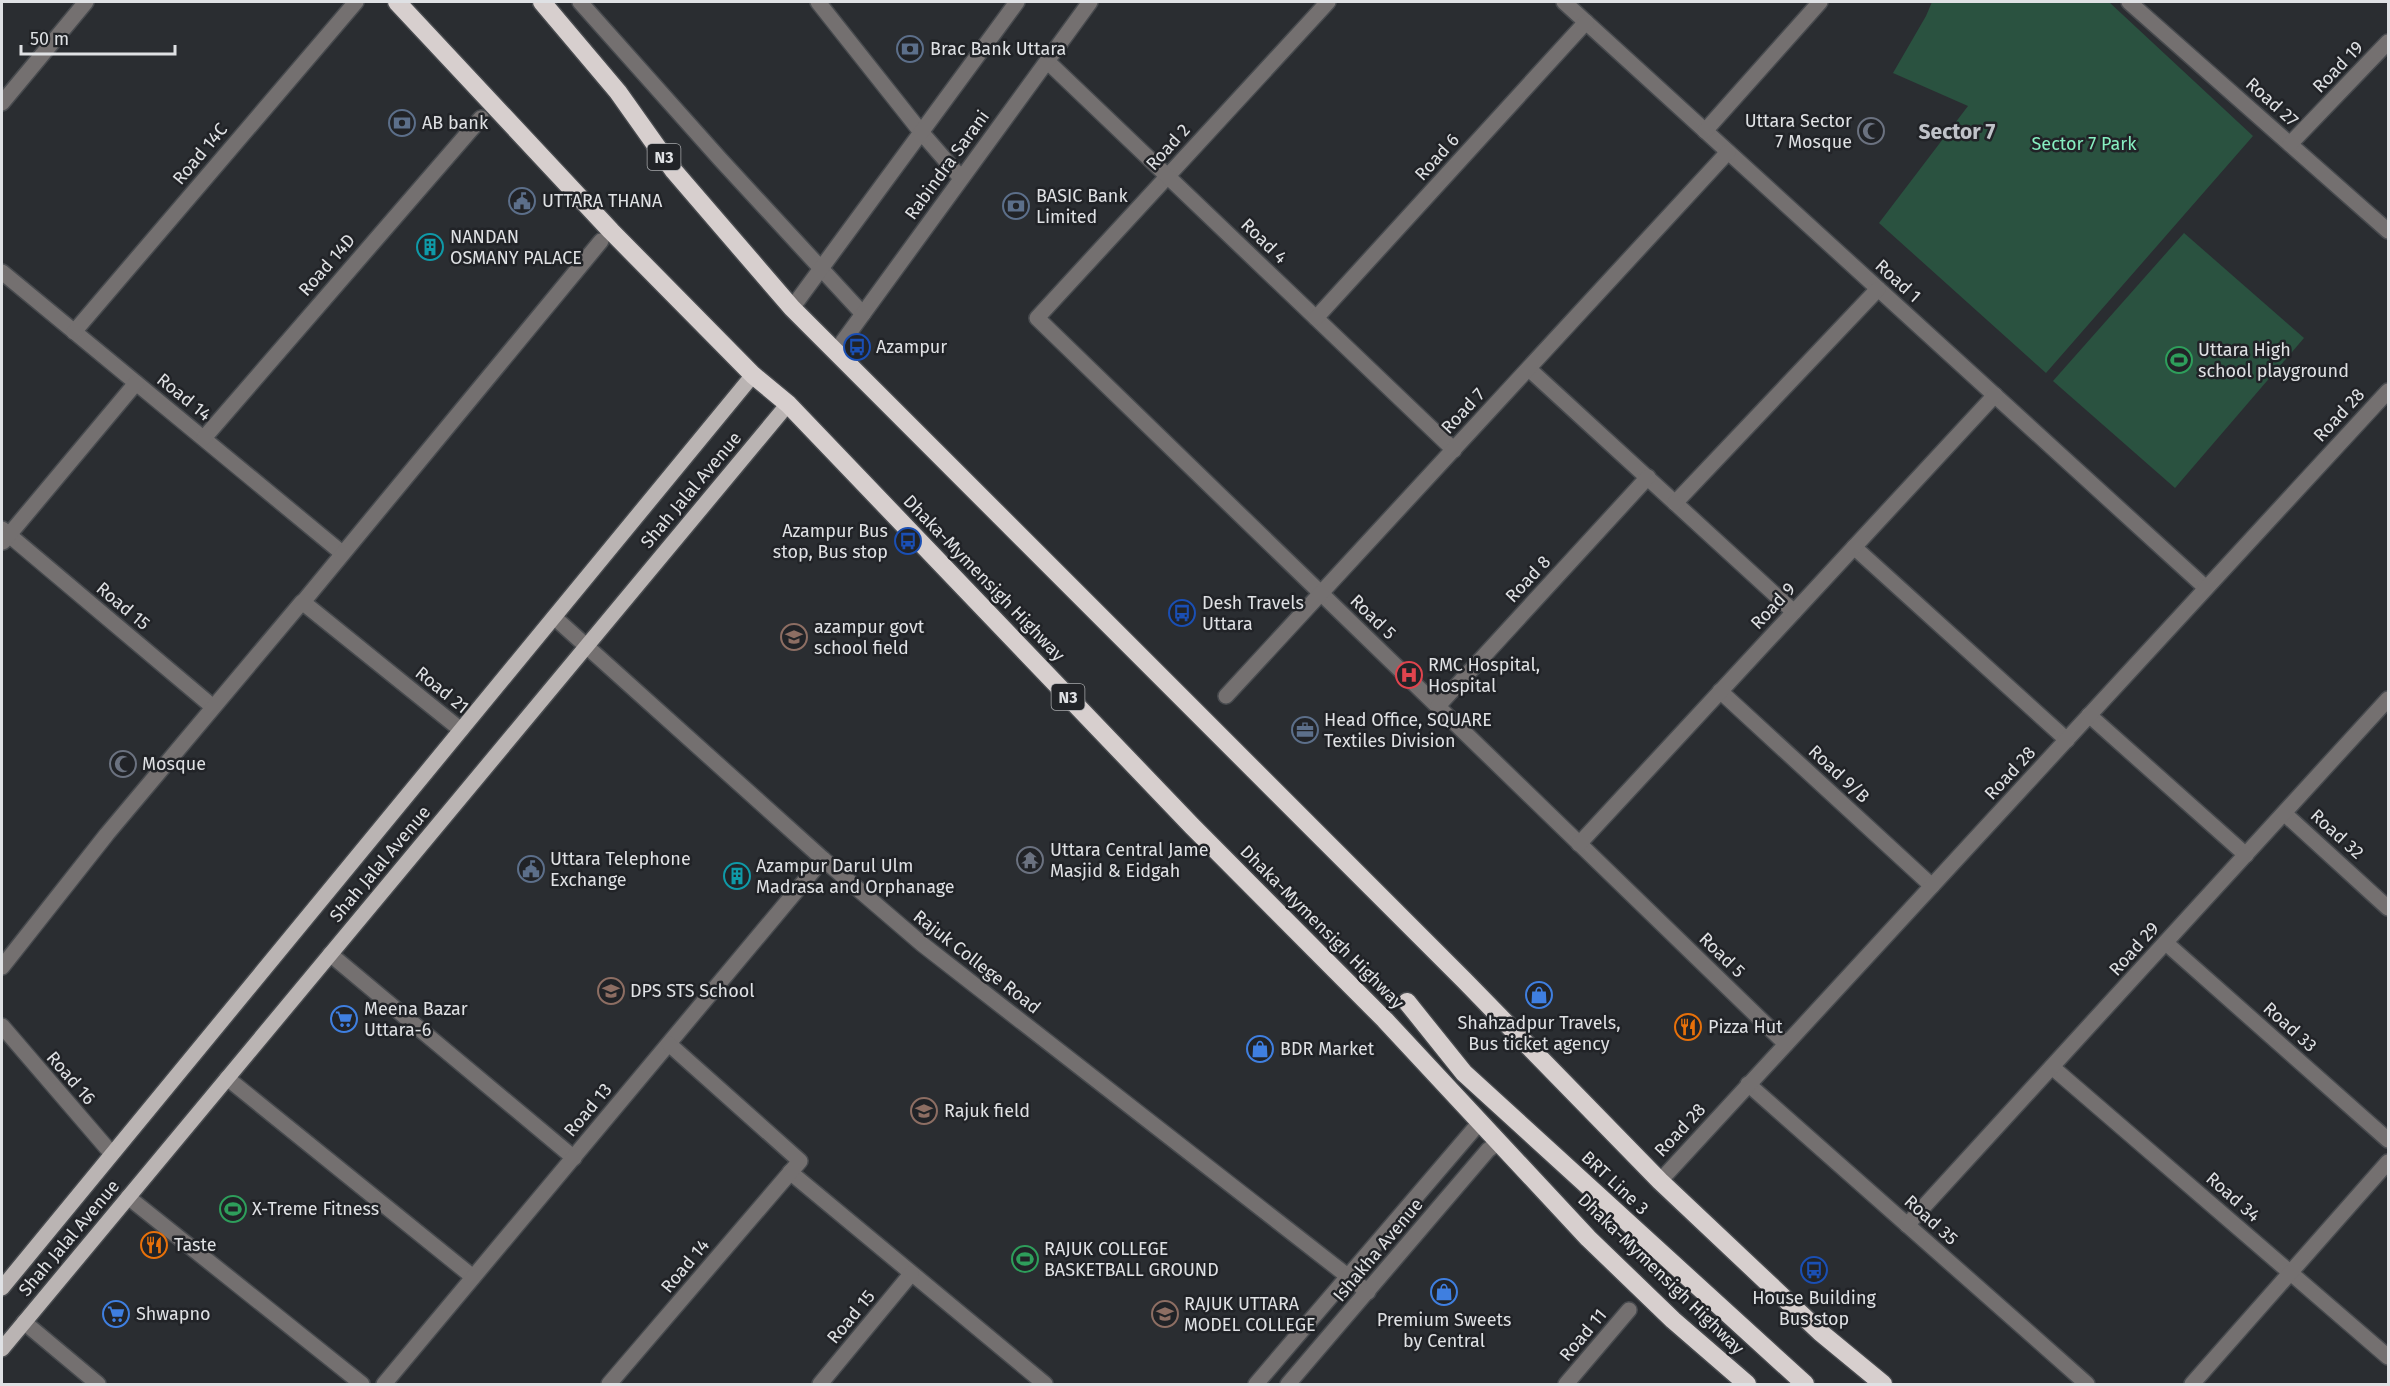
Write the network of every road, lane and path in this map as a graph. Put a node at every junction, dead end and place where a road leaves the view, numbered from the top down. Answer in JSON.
{"nodes":[{"id":1,"x":86,"y":2,"type":"edge"},
{"id":2,"x":356,"y":2,"type":"edge"},
{"id":3,"x":397,"y":2,"type":"edge"},
{"id":4,"x":542,"y":2,"type":"edge"},
{"id":5,"x":579,"y":2,"type":"edge"},
{"id":6,"x":818,"y":2,"type":"edge"},
{"id":7,"x":1017,"y":2,"type":"edge"},
{"id":8,"x":1090,"y":2,"type":"edge"},
{"id":9,"x":1328,"y":2,"type":"edge"},
{"id":10,"x":1564,"y":2,"type":"edge"},
{"id":11,"x":1820,"y":2,"type":"edge"},
{"id":12,"x":2129,"y":2,"type":"edge"},
{"id":13,"x":1586,"y":22,"type":"junction"},
{"id":14,"x":2388,"y":42,"type":"edge"},
{"id":15,"x":1047,"y":61,"type":"junction"},
{"id":16,"x":2,"y":103,"type":"edge"},
{"id":17,"x":481,"y":118,"type":"dead end"},
{"id":18,"x":1705,"y":131,"type":"junction"},
{"id":19,"x":921,"y":132,"type":"junction"},
{"id":20,"x":2290,"y":144,"type":"junction"},
{"id":21,"x":1728,"y":152,"type":"junction"},
{"id":22,"x":1168,"y":176,"type":"junction"},
{"id":23,"x":961,"y":178,"type":"junction"},
{"id":24,"x":2388,"y":231,"type":"edge"},
{"id":25,"x":601,"y":241,"type":"dead end"},
{"id":26,"x":821,"y":268,"type":"junction"},
{"id":27,"x":2,"y":272,"type":"edge"},
{"id":28,"x":1878,"y":289,"type":"junction"},
{"id":29,"x":792,"y":308,"type":"junction"},
{"id":30,"x":863,"y":314,"type":"junction"},
{"id":31,"x":1037,"y":318,"type":"joint"},
{"id":32,"x":1316,"y":318,"type":"junction"},
{"id":33,"x":74,"y":332,"type":"junction"},
{"id":34,"x":836,"y":351,"type":"junction"},
{"id":35,"x":1529,"y":369,"type":"junction"},
{"id":36,"x":753,"y":375,"type":"junction"},
{"id":37,"x":136,"y":383,"type":"junction"},
{"id":38,"x":2388,"y":391,"type":"edge"},
{"id":39,"x":1995,"y":395,"type":"junction"},
{"id":40,"x":788,"y":404,"type":"junction"},
{"id":41,"x":204,"y":438,"type":"junction"},
{"id":42,"x":1454,"y":450,"type":"junction"},
{"id":43,"x":1648,"y":477,"type":"junction"},
{"id":44,"x":1675,"y":502,"type":"junction"},
{"id":45,"x":4,"y":536,"type":"edge"},
{"id":46,"x":1854,"y":547,"type":"junction"},
{"id":47,"x":342,"y":553,"type":"junction"},
{"id":48,"x":2206,"y":588,"type":"junction"},
{"id":49,"x":1321,"y":593,"type":"junction"},
{"id":50,"x":1794,"y":612,"type":"junction"},
{"id":51,"x":554,"y":617,"type":"junction"},
{"id":52,"x":587,"y":645,"type":"junction"},
{"id":53,"x":1720,"y":691,"type":"junction"},
{"id":54,"x":1226,"y":696,"type":"dead end"},
{"id":55,"x":2388,"y":701,"type":"edge"},
{"id":56,"x":1438,"y":706,"type":"junction"},
{"id":57,"x":213,"y":707,"type":"junction"},
{"id":58,"x":438,"y":711,"type":"junction"},
{"id":59,"x":2089,"y":715,"type":"junction"},
{"id":60,"x":461,"y":730,"type":"junction"},
{"id":61,"x":2067,"y":740,"type":"junction"},
{"id":62,"x":2285,"y":814,"type":"junction"},
{"id":63,"x":1579,"y":844,"type":"junction"},
{"id":64,"x":2246,"y":855,"type":"junction"},
{"id":65,"x":823,"y":859,"type":"junction"},
{"id":66,"x":1932,"y":886,"type":"junction"},
{"id":67,"x":2388,"y":908,"type":"edge"},
{"id":68,"x":2166,"y":943,"type":"junction"},
{"id":69,"x":330,"y":954,"type":"junction"},
{"id":70,"x":2,"y":967,"type":"edge"},
{"id":71,"x":1407,"y":1002,"type":"dead end"},
{"id":72,"x":1378,"y":1013,"type":"junction"},
{"id":73,"x":2,"y":1026,"type":"edge"},
{"id":74,"x":669,"y":1044,"type":"junction"},
{"id":75,"x":1786,"y":1044,"type":"junction"},
{"id":76,"x":2052,"y":1067,"type":"junction"},
{"id":77,"x":1464,"y":1073,"type":"junction"},
{"id":78,"x":227,"y":1078,"type":"junction"},
{"id":79,"x":1748,"y":1084,"type":"junction"},
{"id":80,"x":1480,"y":1122,"type":"junction"},
{"id":81,"x":2388,"y":1140,"type":"edge"},
{"id":82,"x":1498,"y":1142,"type":"junction"},
{"id":83,"x":112,"y":1154,"type":"junction"},
{"id":84,"x":573,"y":1158,"type":"junction"},
{"id":85,"x":2388,"y":1162,"type":"edge"},
{"id":86,"x":790,"y":1172,"type":"junction"},
{"id":87,"x":1660,"y":1181,"type":"junction"},
{"id":88,"x":128,"y":1197,"type":"junction"},
{"id":89,"x":1907,"y":1225,"type":"junction"},
{"id":90,"x":2291,"y":1272,"type":"junction"},
{"id":91,"x":912,"y":1274,"type":"junction"},
{"id":92,"x":473,"y":1277,"type":"junction"},
{"id":93,"x":1348,"y":1277,"type":"junction"},
{"id":94,"x":2,"y":1288,"type":"edge"},
{"id":95,"x":1368,"y":1292,"type":"junction"},
{"id":96,"x":1629,"y":1310,"type":"dead end"},
{"id":97,"x":24,"y":1323,"type":"junction"},
{"id":98,"x":2,"y":1349,"type":"edge"},
{"id":99,"x":2388,"y":1357,"type":"edge"},
{"id":100,"x":1035,"y":1382,"type":"edge"},
{"id":101,"x":98,"y":1384,"type":"edge"},
{"id":102,"x":362,"y":1384,"type":"edge"},
{"id":103,"x":384,"y":1384,"type":"edge"},
{"id":104,"x":609,"y":1384,"type":"edge"},
{"id":105,"x":820,"y":1384,"type":"edge"},
{"id":106,"x":1256,"y":1384,"type":"edge"},
{"id":107,"x":1288,"y":1384,"type":"edge"},
{"id":108,"x":1566,"y":1384,"type":"edge"},
{"id":109,"x":1748,"y":1384,"type":"edge"},
{"id":110,"x":1805,"y":1384,"type":"edge"},
{"id":111,"x":1883,"y":1384,"type":"edge"},
{"id":112,"x":2087,"y":1384,"type":"edge"},
{"id":113,"x":2192,"y":1384,"type":"edge"}],
"edges":[{"from":1,"to":16,"type":"street"},
{"from":2,"to":33,"type":"street","name":"Road 14C"},
{"from":3,"to":36,"type":"highway","name":"Dhaka-Mymensigh Highway","number":"N3"},
{"from":4,"to":29,"type":"highway","number":"N3"},
{"from":5,"to":26,"type":"street"},
{"from":6,"to":19,"type":"street"},
{"from":7,"to":19,"type":"street"},
{"from":8,"to":15,"type":"street","name":"Rabindra Sarani"},
{"from":9,"to":22,"type":"street","name":"Road 2"},
{"from":10,"to":13,"type":"street","name":"Road 1"},
{"from":11,"to":18,"type":"street"},
{"from":12,"to":20,"type":"street","name":"Road 27"},
{"from":13,"to":18,"type":"street","name":"Road 1"},
{"from":13,"to":32,"type":"street","name":"Road 6"},
{"from":14,"to":20,"type":"street","name":"Road 19"},
{"from":15,"to":22,"type":"street","name":"Road 4"},
{"from":15,"to":23,"type":"street","name":"Rabindra Sarani"},
{"from":17,"to":41,"type":"street","name":"Road 14D"},
{"from":18,"to":21,"type":"street","name":"Road 1"},
{"from":19,"to":23,"type":"street"},
{"from":19,"to":26,"type":"street"},
{"from":20,"to":24,"type":"street","name":"Road 27"},
{"from":21,"to":28,"type":"street","name":"Road 1"},
{"from":21,"to":35,"type":"street","name":"Road 7"},
{"from":22,"to":31,"type":"street","name":"Road 2"},
{"from":22,"to":32,"type":"street","name":"Road 4"},
{"from":23,"to":30,"type":"street","name":"Rabindra Sarani"},
{"from":25,"to":47,"type":"street","name":"Road 21"},
{"from":26,"to":29,"type":"street"},
{"from":26,"to":30,"type":"street"},
{"from":27,"to":33,"type":"street","name":"Road 14"},
{"from":28,"to":39,"type":"street","name":"Road 1"},
{"from":28,"to":44,"type":"street"},
{"from":29,"to":34,"type":"highway","number":"N3"},
{"from":30,"to":34,"type":"street","name":"Rabindra Sarani"},
{"from":31,"to":49,"type":"street","name":"Road 5"},
{"from":32,"to":42,"type":"street","name":"Road 4"},
{"from":33,"to":37,"type":"street","name":"Road 14"},
{"from":34,"to":87,"type":"highway","number":"N3"},
{"from":35,"to":42,"type":"street","name":"Road 7"},
{"from":35,"to":43,"type":"street"},
{"from":36,"to":40,"type":"highway","name":"Dhaka-Mymensigh Highway","number":"N3"},
{"from":36,"to":51,"type":"main road","name":"Shah Jalal Avenue"},
{"from":37,"to":41,"type":"street","name":"Road 14"},
{"from":37,"to":45,"type":"street","name":"Road 15"},
{"from":38,"to":48,"type":"street","name":"Road 28"},
{"from":39,"to":46,"type":"street","name":"Road 9"},
{"from":39,"to":48,"type":"street","name":"Road 1"},
{"from":40,"to":52,"type":"main road","name":"Shah Jalal Avenue"},
{"from":40,"to":72,"type":"highway","name":"Dhaka-Mymensigh Highway","number":"N3"},
{"from":41,"to":47,"type":"street","name":"Road 14"},
{"from":42,"to":49,"type":"street","name":"Road 7"},
{"from":43,"to":44,"type":"street"},
{"from":43,"to":56,"type":"street","name":"Road 8"},
{"from":44,"to":50,"type":"street"},
{"from":45,"to":57,"type":"street","name":"Road 15"},
{"from":46,"to":50,"type":"street","name":"Road 9"},
{"from":46,"to":61,"type":"street"},
{"from":47,"to":58,"type":"street","name":"Road 21"},
{"from":48,"to":59,"type":"street","name":"Road 28"},
{"from":49,"to":54,"type":"street","name":"Road 7"},
{"from":49,"to":56,"type":"street","name":"Road 5"},
{"from":50,"to":53,"type":"street","name":"Road 9"},
{"from":51,"to":52,"type":"street","name":"Rajuk College Road"},
{"from":51,"to":60,"type":"main road","name":"Shah Jalal Avenue"},
{"from":52,"to":65,"type":"street","name":"Rajuk College Road"},
{"from":52,"to":69,"type":"main road","name":"Shah Jalal Avenue"},
{"from":53,"to":63,"type":"street","name":"Road 9"},
{"from":53,"to":66,"type":"street","name":"Road 9/B"},
{"from":55,"to":62,"type":"street","name":"Road 29"},
{"from":56,"to":63,"type":"street","name":"Road 5"},
{"from":57,"to":58,"type":"street","name":"Road 21"},
{"from":57,"to":70,"type":"street","name":"Road 21"},
{"from":58,"to":60,"type":"street","name":"Road 21"},
{"from":59,"to":61,"type":"street","name":"Road 28"},
{"from":59,"to":64,"type":"street"},
{"from":60,"to":83,"type":"main road","name":"Shah Jalal Avenue"},
{"from":61,"to":66,"type":"street","name":"Road 28"},
{"from":62,"to":64,"type":"street","name":"Road 29"},
{"from":62,"to":67,"type":"street","name":"Road 32"},
{"from":63,"to":75,"type":"street","name":"Road 5"},
{"from":64,"to":68,"type":"street","name":"Road 29"},
{"from":65,"to":74,"type":"street","name":"Road 13"},
{"from":65,"to":93,"type":"street","name":"Rajuk College Road"},
{"from":66,"to":75,"type":"street","name":"Road 28"},
{"from":68,"to":76,"type":"street","name":"Road 29"},
{"from":68,"to":81,"type":"street","name":"Road 33"},
{"from":69,"to":78,"type":"main road","name":"Shah Jalal Avenue"},
{"from":69,"to":84,"type":"street"},
{"from":71,"to":77,"type":"highway","name":"BRT Line 3"},
{"from":72,"to":77,"type":"highway"},
{"from":72,"to":80,"type":"highway","name":"Dhaka-Mymensigh Highway","number":"N3"},
{"from":73,"to":83,"type":"street","name":"Road 16"},
{"from":74,"to":84,"type":"street","name":"Road 13"},
{"from":74,"to":86,"type":"street"},
{"from":75,"to":79,"type":"street","name":"Road 28"},
{"from":76,"to":89,"type":"street","name":"Road 29"},
{"from":76,"to":90,"type":"street","name":"Road 34"},
{"from":77,"to":110,"type":"highway","name":"BRT Line 3"},
{"from":78,"to":88,"type":"main road","name":"Shah Jalal Avenue"},
{"from":78,"to":92,"type":"street"},
{"from":79,"to":87,"type":"street","name":"Road 28"},
{"from":79,"to":89,"type":"street","name":"Road 35"},
{"from":80,"to":82,"type":"highway","name":"Dhaka-Mymensigh Highway","number":"N3"},
{"from":80,"to":93,"type":"street"},
{"from":82,"to":95,"type":"street","name":"Ishakha Avenue"},
{"from":82,"to":109,"type":"highway","name":"Dhaka-Mymensigh Highway","number":"N3"},
{"from":83,"to":94,"type":"main road","name":"Shah Jalal Avenue"},
{"from":84,"to":92,"type":"street","name":"Road 13"},
{"from":85,"to":90,"type":"street"},
{"from":86,"to":91,"type":"street"},
{"from":86,"to":104,"type":"street","name":"Road 14"},
{"from":87,"to":111,"type":"highway","number":"N3"},
{"from":88,"to":97,"type":"main road","name":"Shah Jalal Avenue"},
{"from":88,"to":102,"type":"street"},
{"from":89,"to":112,"type":"street","name":"Road 35"},
{"from":90,"to":99,"type":"street","name":"Road 34"},
{"from":90,"to":113,"type":"street"},
{"from":91,"to":100,"type":"street"},
{"from":91,"to":105,"type":"street","name":"Road 15"},
{"from":92,"to":103,"type":"street","name":"Road 13"},
{"from":93,"to":95,"type":"street","name":"Rajuk College Road"},
{"from":93,"to":106,"type":"street"},
{"from":95,"to":107,"type":"street","name":"Ishakha Avenue"},
{"from":96,"to":108,"type":"street","name":"Road 11"},
{"from":97,"to":98,"type":"main road","name":"Shah Jalal Avenue"},
{"from":97,"to":101,"type":"street"}]}
